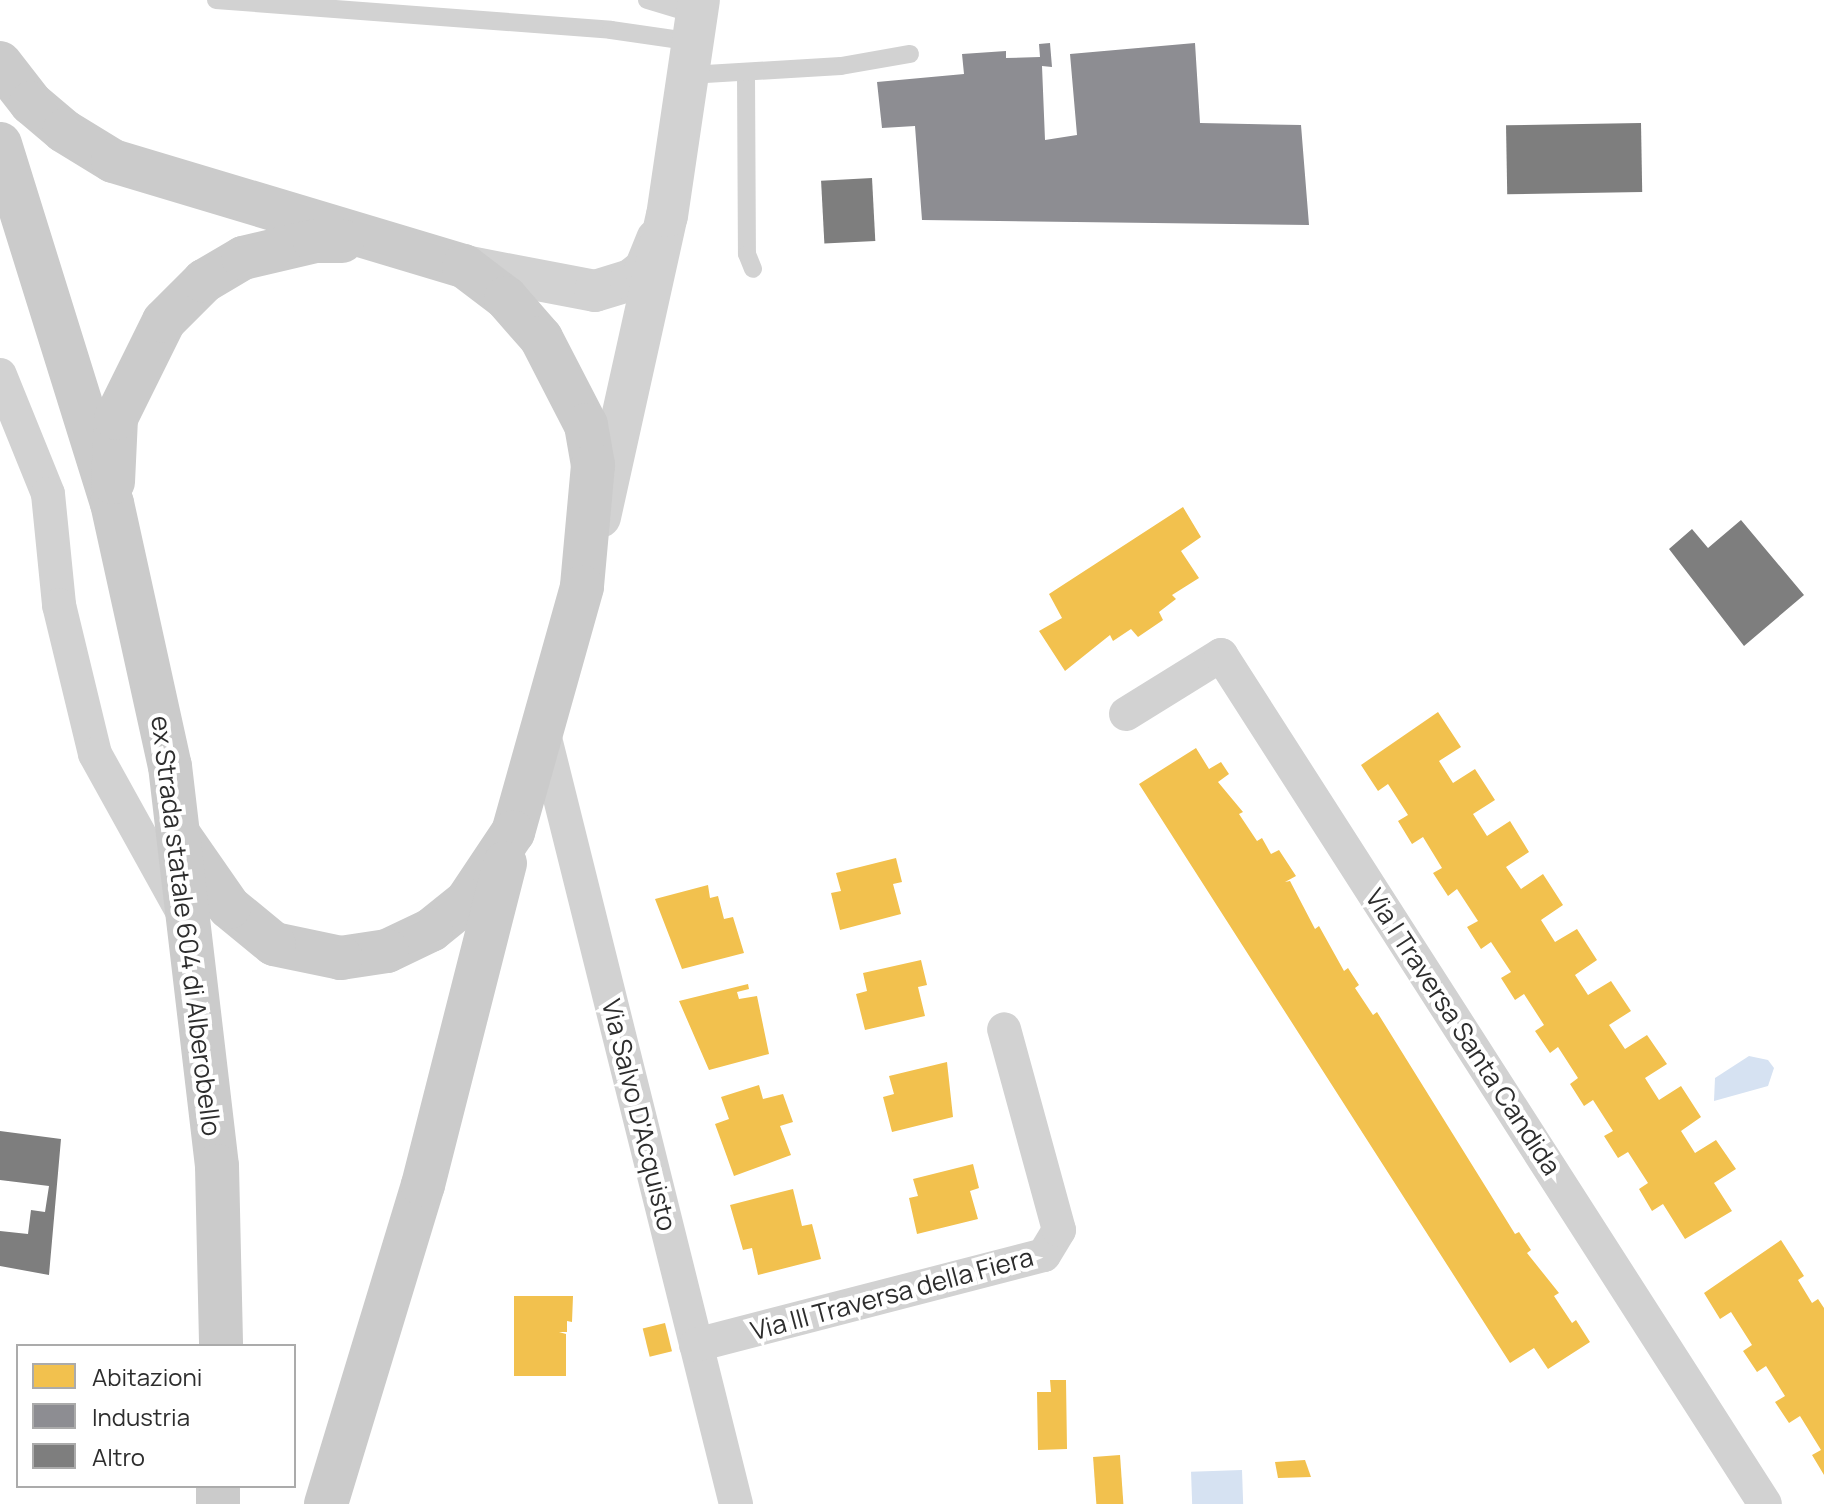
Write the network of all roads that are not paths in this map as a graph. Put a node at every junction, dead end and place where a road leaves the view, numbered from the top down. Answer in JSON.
{"nodes":[{"id":1,"x":216,"y":0,"type":"edge"},
{"id":2,"x":647,"y":0,"type":"edge"},
{"id":3,"x":695,"y":33,"type":"edge"},
{"id":4,"x":910,"y":54,"type":"dead end"},
{"id":5,"x":0,"y":63,"type":"edge"},
{"id":6,"x":746,"y":74,"type":"junction"},
{"id":7,"x":0,"y":144,"type":"edge"},
{"id":8,"x":667,"y":216,"type":"junction"},
{"id":9,"x":368,"y":241,"type":"junction"},
{"id":10,"x":464,"y":266,"type":"junction"},
{"id":11,"x":753,"y":269,"type":"dead end"},
{"id":12,"x":0,"y":375,"type":"edge"},
{"id":13,"x":112,"y":503,"type":"junction"},
{"id":14,"x":582,"y":587,"type":"junction"},
{"id":15,"x":1126,"y":714,"type":"dead end"},
{"id":16,"x":542,"y":726,"type":"junction"},
{"id":17,"x":513,"y":832,"type":"junction"},
{"id":18,"x":179,"y":835,"type":"junction"},
{"id":19,"x":191,"y":927,"type":"junction"},
{"id":20,"x":1004,"y":1029,"type":"dead end"},
{"id":21,"x":221,"y":1344,"type":"edge"},
{"id":22,"x":696,"y":1345,"type":"junction"},
{"id":23,"x":326,"y":1504,"type":"edge"},
{"id":24,"x":736,"y":1504,"type":"edge"},
{"id":25,"x":1765,"y":1504,"type":"edge"}],
"edges":[{"from":1,"to":3,"type":"lane"},
{"from":2,"to":3,"type":"lane"},
{"from":3,"to":6,"type":"lane"},
{"from":3,"to":8,"type":"street"},
{"from":4,"to":6,"type":"lane"},
{"from":5,"to":9,"type":"main road"},
{"from":6,"to":11,"type":"lane"},
{"from":7,"to":13,"type":"main road","name":"ex Strada statale 604 di Alberobello"},
{"from":8,"to":10,"type":"street"},
{"from":8,"to":14,"type":"street"},
{"from":9,"to":10,"type":"main road"},
{"from":9,"to":13,"type":"main road"},
{"from":10,"to":14,"type":"main road"},
{"from":12,"to":19,"type":"street"},
{"from":13,"to":18,"type":"main road","name":"ex Strada statale 604 di Alberobello"},
{"from":14,"to":16,"type":"main road"},
{"from":15,"to":25,"type":"street","name":"Via I Traversa Santa Candida"},
{"from":16,"to":17,"type":"main road"},
{"from":16,"to":22,"type":"street","name":"Via Salvo D'Acquisto"},
{"from":17,"to":18,"type":"main road"},
{"from":17,"to":23,"type":"main road"},
{"from":18,"to":19,"type":"main road","name":"ex Strada statale 604 di Alberobello"},
{"from":19,"to":21,"type":"main road","name":"ex Strada statale 604 di Alberobello"},
{"from":20,"to":22,"type":"street","name":"Via III Traversa della Fiera"},
{"from":22,"to":24,"type":"street","name":"Via Salvo D'Acquisto"}]}
